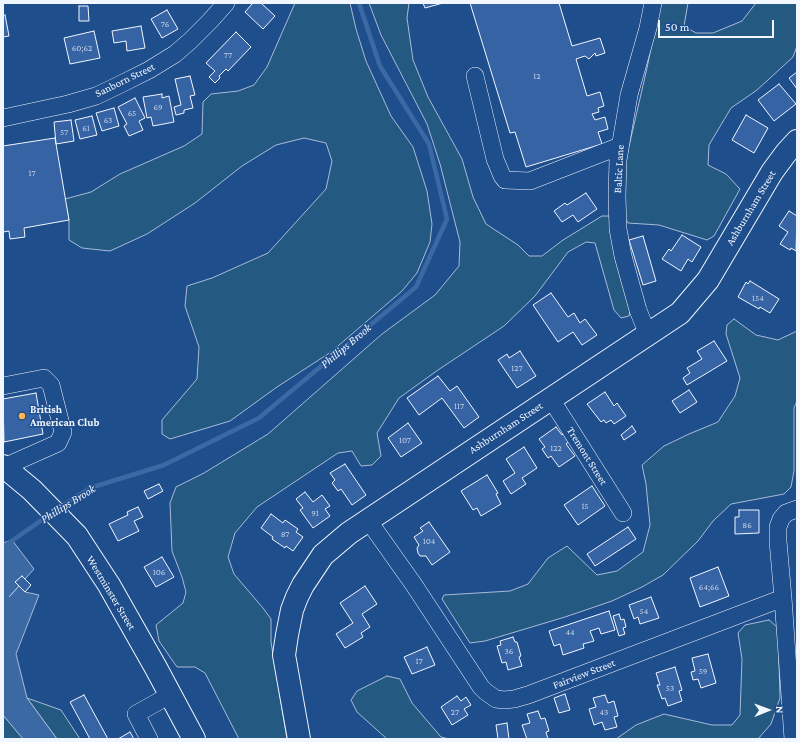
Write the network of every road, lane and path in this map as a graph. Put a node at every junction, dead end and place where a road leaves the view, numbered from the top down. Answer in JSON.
{"nodes":[{"id":1,"x":226,"y":3,"type":"edge"},
{"id":2,"x":653,"y":3,"type":"edge"},
{"id":3,"x":475,"y":76,"type":"dead end"},
{"id":4,"x":3,"y":118,"type":"edge"},
{"id":5,"x":797,"y":141,"type":"edge"},
{"id":6,"x":620,"y":146,"type":"junction"},
{"id":7,"x":648,"y":335,"type":"junction"},
{"id":8,"x":3,"y":386,"type":"edge"},
{"id":9,"x":551,"y":399,"type":"junction"},
{"id":10,"x":4,"y":467,"type":"edge"},
{"id":11,"x":797,"y":509,"type":"edge"},
{"id":12,"x":623,"y":513,"type":"dead end"},
{"id":13,"x":368,"y":520,"type":"junction"},
{"id":14,"x":783,"y":598,"type":"junction"},
{"id":15,"x":170,"y":695,"type":"junction"},
{"id":16,"x":149,"y":739,"type":"edge"},
{"id":17,"x":194,"y":739,"type":"edge"},
{"id":18,"x":299,"y":739,"type":"edge"},
{"id":19,"x":793,"y":739,"type":"edge"}],
"edges":[{"from":1,"to":4,"type":"street","name":"Sanborn Street"},
{"from":2,"to":6,"type":"street","name":"Baltic Lane"},
{"from":3,"to":6,"type":"street"},
{"from":5,"to":7,"type":"main road","name":"Ashburnham Street"},
{"from":6,"to":7,"type":"street","name":"Baltic Lane"},
{"from":7,"to":9,"type":"main road","name":"Ashburnham Street"},
{"from":8,"to":10,"type":"street"},
{"from":9,"to":12,"type":"street","name":"Tremont Street"},
{"from":9,"to":13,"type":"main road","name":"Ashburnham Street"},
{"from":10,"to":15,"type":"main road","name":"Westminster Street"},
{"from":11,"to":14,"type":"street"},
{"from":13,"to":14,"type":"street","name":"Fairview Street"},
{"from":13,"to":18,"type":"main road","name":"Ashburnham Street"},
{"from":14,"to":19,"type":"street"},
{"from":15,"to":16,"type":"street"},
{"from":15,"to":17,"type":"main road","name":"Westminster Street"}]}
